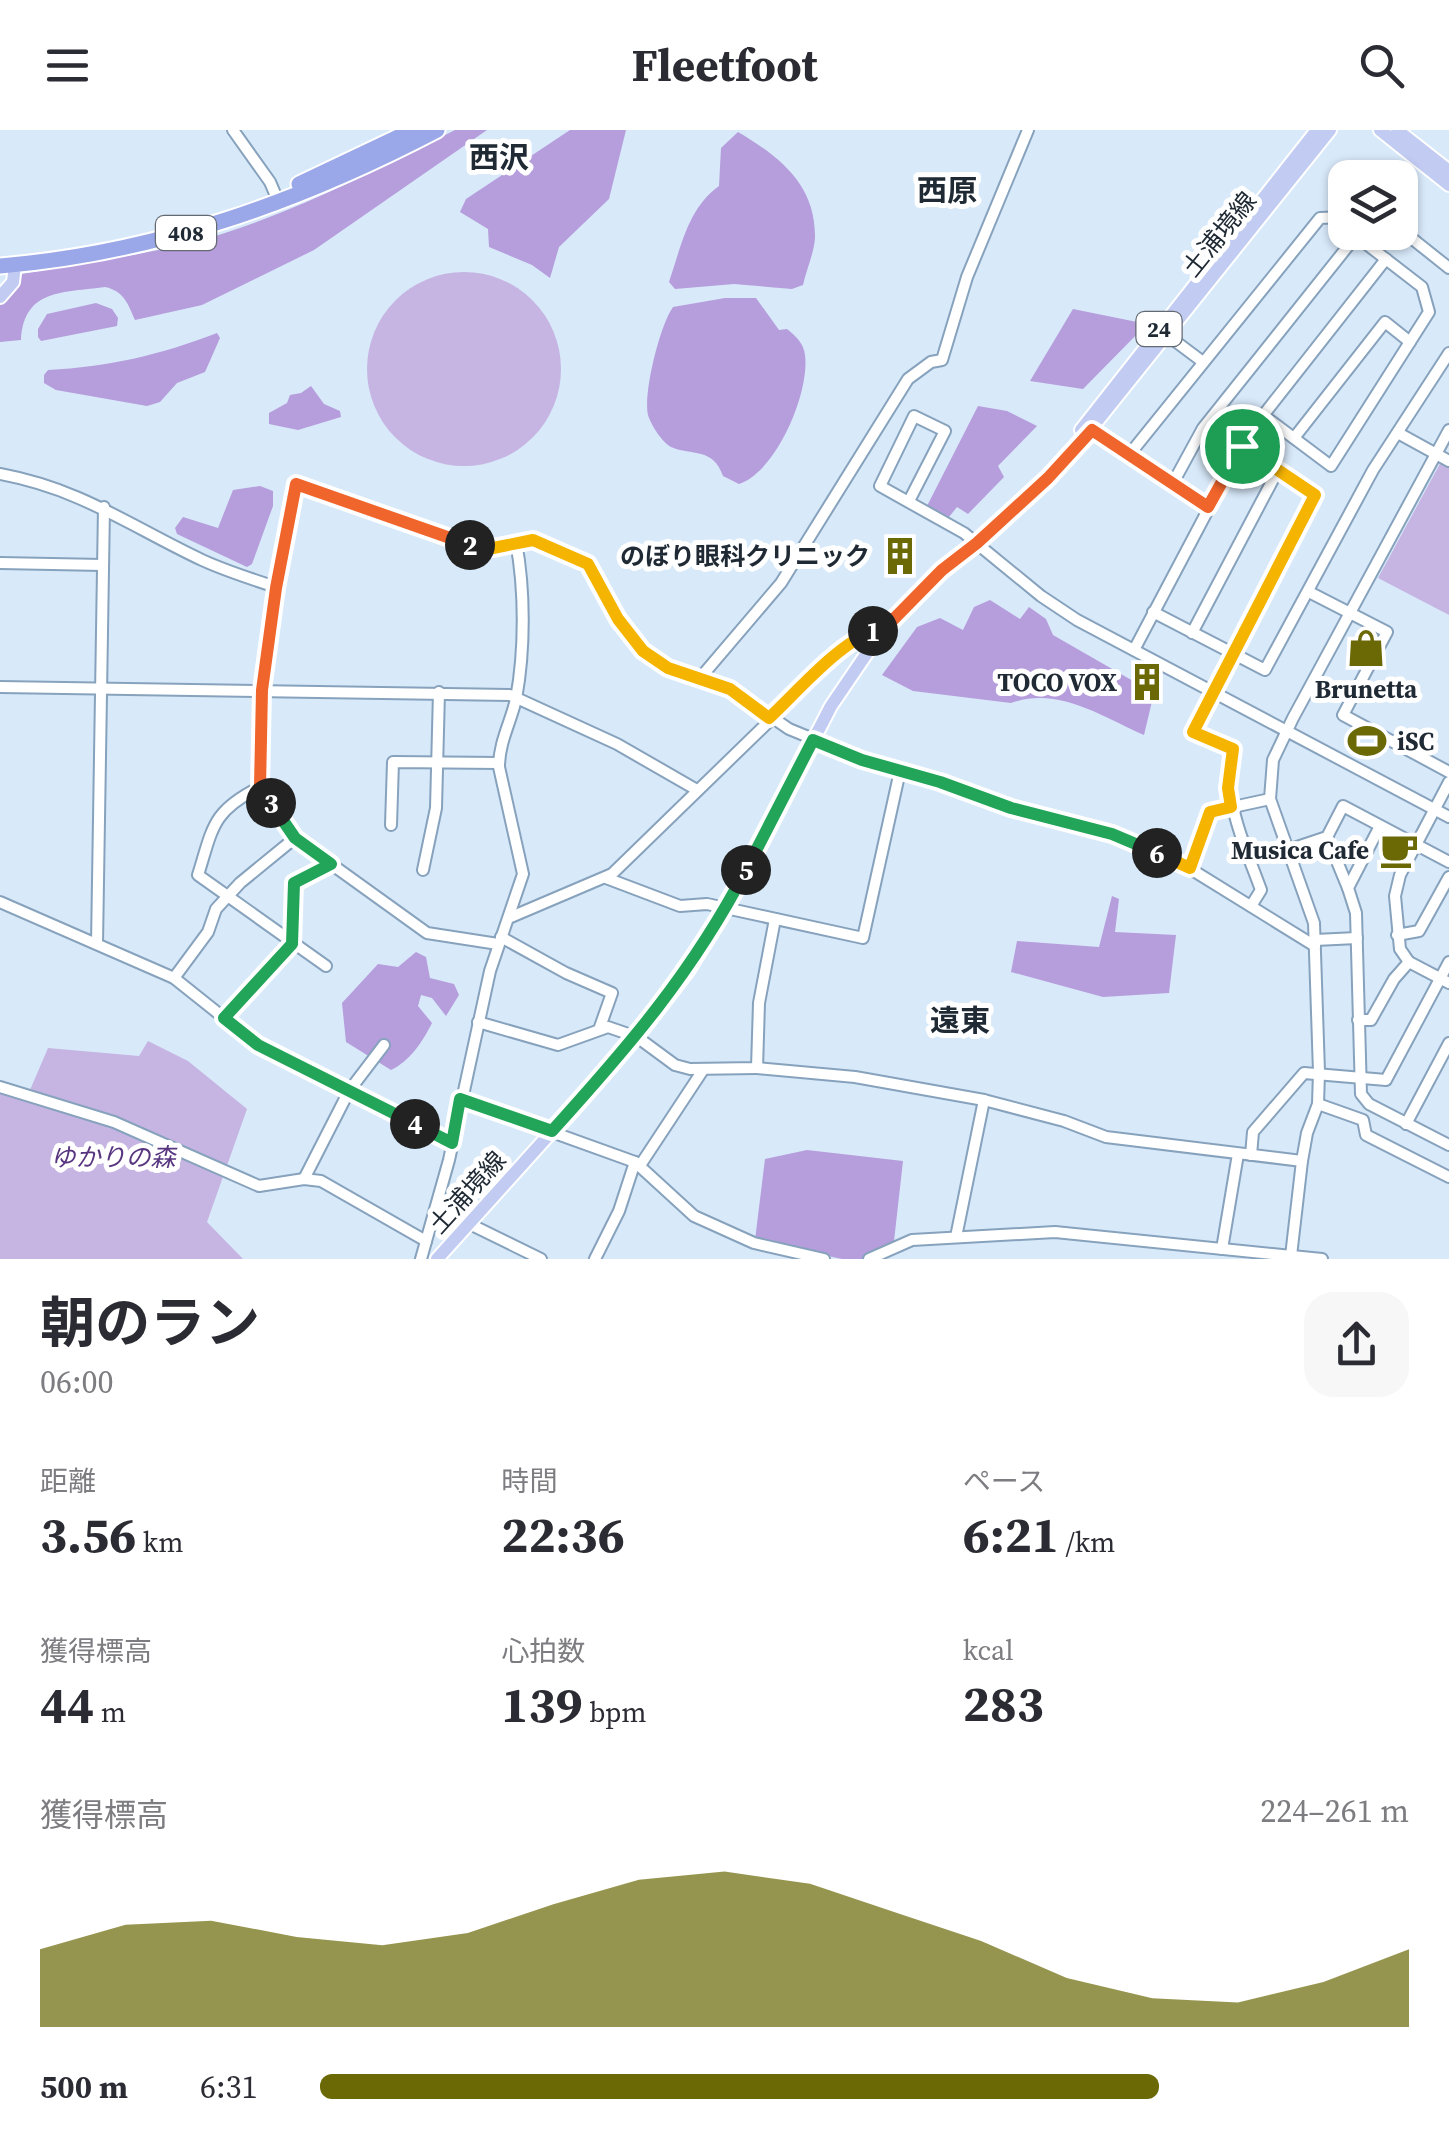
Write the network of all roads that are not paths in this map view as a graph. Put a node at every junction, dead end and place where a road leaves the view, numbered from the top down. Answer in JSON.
{"nodes":[{"id":1,"x":233,"y":130,"type":"edge"},
{"id":2,"x":413,"y":130,"type":"edge"},
{"id":3,"x":436,"y":130,"type":"edge"},
{"id":4,"x":1028,"y":130,"type":"edge"},
{"id":5,"x":1317,"y":130,"type":"edge"},
{"id":6,"x":1330,"y":130,"type":"edge"},
{"id":7,"x":1380,"y":130,"type":"edge"},
{"id":8,"x":1397,"y":130,"type":"edge"},
{"id":9,"x":1449,"y":171,"type":"edge"},
{"id":10,"x":1449,"y":185,"type":"edge"},
{"id":11,"x":277,"y":198,"type":"junction"},
{"id":12,"x":1328,"y":218,"type":"edge"},
{"id":13,"x":1418,"y":243,"type":"edge"},
{"id":14,"x":1343,"y":250,"type":"edge"},
{"id":15,"x":1375,"y":250,"type":"edge"},
{"id":16,"x":1386,"y":259,"type":"junction"},
{"id":17,"x":7,"y":261,"type":"edge"},
{"id":18,"x":1449,"y":268,"type":"edge"},
{"id":19,"x":0,"y":297,"type":"edge"},
{"id":20,"x":1167,"y":335,"type":"junction"},
{"id":21,"x":1410,"y":342,"type":"junction"},
{"id":22,"x":1449,"y":354,"type":"edge"},
{"id":23,"x":1202,"y":362,"type":"junction"},
{"id":24,"x":1263,"y":415,"type":"junction"},
{"id":25,"x":1092,"y":430,"type":"junction"},
{"id":26,"x":1449,"y":430,"type":"edge"},
{"id":27,"x":945,"y":431,"type":"junction"},
{"id":28,"x":1398,"y":432,"type":"junction"},
{"id":29,"x":957,"y":436,"type":"dead end"},
{"id":30,"x":1294,"y":438,"type":"junction"},
{"id":31,"x":1242,"y":446,"type":"junction"},
{"id":32,"x":1435,"y":453,"type":"junction"},
{"id":33,"x":1129,"y":455,"type":"junction"},
{"id":34,"x":1449,"y":460,"type":"edge"},
{"id":35,"x":1278,"y":470,"type":"junction"},
{"id":36,"x":1,"y":477,"type":"edge"},
{"id":37,"x":1173,"y":483,"type":"junction"},
{"id":38,"x":909,"y":501,"type":"junction"},
{"id":39,"x":1023,"y":502,"type":"junction"},
{"id":40,"x":104,"y":507,"type":"junction"},
{"id":41,"x":1208,"y":507,"type":"junction"},
{"id":42,"x":516,"y":542,"type":"junction"},
{"id":43,"x":977,"y":543,"type":"junction"},
{"id":44,"x":0,"y":563,"type":"edge"},
{"id":45,"x":103,"y":565,"type":"junction"},
{"id":46,"x":276,"y":588,"type":"junction"},
{"id":47,"x":1309,"y":592,"type":"junction"},
{"id":48,"x":1153,"y":612,"type":"junction"},
{"id":49,"x":1349,"y":613,"type":"junction"},
{"id":50,"x":882,"y":631,"type":"junction"},
{"id":51,"x":1192,"y":632,"type":"junction"},
{"id":52,"x":1134,"y":650,"type":"junction"},
{"id":53,"x":1232,"y":653,"type":"junction"},
{"id":54,"x":701,"y":677,"type":"junction"},
{"id":55,"x":0,"y":686,"type":"edge"},
{"id":56,"x":102,"y":688,"type":"junction"},
{"id":57,"x":262,"y":690,"type":"junction"},
{"id":58,"x":439,"y":692,"type":"junction"},
{"id":59,"x":1212,"y":692,"type":"junction"},
{"id":60,"x":516,"y":696,"type":"junction"},
{"id":61,"x":769,"y":718,"type":"junction"},
{"id":62,"x":1286,"y":731,"type":"junction"},
{"id":63,"x":813,"y":740,"type":"junction"},
{"id":64,"x":438,"y":762,"type":"junction"},
{"id":65,"x":499,"y":763,"type":"junction"},
{"id":66,"x":900,"y":770,"type":"junction"},
{"id":67,"x":1449,"y":772,"type":"edge"},
{"id":68,"x":1449,"y":782,"type":"edge"},
{"id":69,"x":260,"y":787,"type":"junction"},
{"id":70,"x":697,"y":790,"type":"junction"},
{"id":71,"x":1270,"y":799,"type":"junction"},
{"id":72,"x":1231,"y":807,"type":"junction"},
{"id":73,"x":1434,"y":810,"type":"junction"},
{"id":74,"x":1449,"y":818,"type":"edge"},
{"id":75,"x":391,"y":826,"type":"dead end"},
{"id":76,"x":1380,"y":826,"type":"junction"},
{"id":77,"x":1327,"y":837,"type":"junction"},
{"id":78,"x":295,"y":838,"type":"junction"},
{"id":79,"x":1416,"y":844,"type":"junction"},
{"id":80,"x":1288,"y":850,"type":"junction"},
{"id":81,"x":1449,"y":862,"type":"edge"},
{"id":82,"x":331,"y":864,"type":"junction"},
{"id":83,"x":1190,"y":868,"type":"junction"},
{"id":84,"x":424,"y":870,"type":"dead end"},
{"id":85,"x":1449,"y":877,"type":"edge"},
{"id":86,"x":606,"y":878,"type":"junction"},
{"id":87,"x":1348,"y":888,"type":"junction"},
{"id":88,"x":227,"y":897,"type":"junction"},
{"id":89,"x":0,"y":903,"type":"edge"},
{"id":90,"x":1251,"y":906,"type":"junction"},
{"id":91,"x":726,"y":910,"type":"junction"},
{"id":92,"x":510,"y":917,"type":"junction"},
{"id":93,"x":776,"y":919,"type":"junction"},
{"id":94,"x":1397,"y":935,"type":"junction"},
{"id":95,"x":1357,"y":938,"type":"junction"},
{"id":96,"x":499,"y":941,"type":"junction"},
{"id":97,"x":1315,"y":943,"type":"junction"},
{"id":98,"x":97,"y":944,"type":"junction"},
{"id":99,"x":292,"y":944,"type":"junction"},
{"id":100,"x":1409,"y":962,"type":"junction"},
{"id":101,"x":1449,"y":962,"type":"edge"},
{"id":102,"x":326,"y":966,"type":"dead end"},
{"id":103,"x":174,"y":978,"type":"junction"},
{"id":104,"x":1445,"y":981,"type":"edge"},
{"id":105,"x":224,"y":1018,"type":"junction"},
{"id":106,"x":1358,"y":1020,"type":"junction"},
{"id":107,"x":478,"y":1022,"type":"junction"},
{"id":108,"x":600,"y":1028,"type":"junction"},
{"id":109,"x":637,"y":1037,"type":"junction"},
{"id":110,"x":1449,"y":1043,"type":"edge"},
{"id":111,"x":384,"y":1044,"type":"dead end"},
{"id":112,"x":757,"y":1068,"type":"junction"},
{"id":113,"x":702,"y":1070,"type":"junction"},
{"id":114,"x":1319,"y":1072,"type":"junction"},
{"id":115,"x":1359,"y":1080,"type":"junction"},
{"id":116,"x":0,"y":1088,"type":"edge"},
{"id":117,"x":348,"y":1091,"type":"junction"},
{"id":118,"x":460,"y":1099,"type":"junction"},
{"id":119,"x":984,"y":1100,"type":"junction"},
{"id":120,"x":1318,"y":1104,"type":"junction"},
{"id":121,"x":1406,"y":1124,"type":"junction"},
{"id":122,"x":1449,"y":1127,"type":"edge"},
{"id":123,"x":552,"y":1131,"type":"junction"},
{"id":124,"x":452,"y":1143,"type":"junction"},
{"id":125,"x":1445,"y":1143,"type":"edge"},
{"id":126,"x":1238,"y":1154,"type":"junction"},
{"id":127,"x":1250,"y":1155,"type":"junction"},
{"id":128,"x":1302,"y":1162,"type":"junction"},
{"id":129,"x":638,"y":1163,"type":"junction"},
{"id":130,"x":1449,"y":1177,"type":"edge"},
{"id":131,"x":304,"y":1179,"type":"junction"},
{"id":132,"x":437,"y":1208,"type":"junction"},
{"id":133,"x":469,"y":1224,"type":"junction"},
{"id":134,"x":956,"y":1237,"type":"junction"},
{"id":135,"x":426,"y":1242,"type":"junction"},
{"id":136,"x":1222,"y":1250,"type":"junction"},
{"id":137,"x":1260,"y":1256,"type":"edge"},
{"id":138,"x":1291,"y":1256,"type":"junction"},
{"id":139,"x":533,"y":1257,"type":"edge"},
{"id":140,"x":421,"y":1259,"type":"edge"},
{"id":141,"x":437,"y":1259,"type":"edge"},
{"id":142,"x":595,"y":1259,"type":"edge"},
{"id":143,"x":824,"y":1259,"type":"edge"},
{"id":144,"x":868,"y":1259,"type":"edge"},
{"id":145,"x":1322,"y":1259,"type":"edge"}],
"edges":[{"from":1,"to":11,"type":"street"},
{"from":2,"to":11,"type":"highway","number":"408"},
{"from":3,"to":11,"type":"highway","number":"408"},
{"from":4,"to":54,"type":"street"},
{"from":5,"to":39,"type":"main road","name":"土浦境線","number":"24"},
{"from":6,"to":20,"type":"main road","name":"土浦境線","number":"24"},
{"from":7,"to":10,"type":"main road"},
{"from":8,"to":9,"type":"main road"},
{"from":11,"to":17,"type":"highway","number":"408"},
{"from":12,"to":23,"type":"street"},
{"from":13,"to":18,"type":"street"},
{"from":14,"to":37,"type":"street"},
{"from":15,"to":16,"type":"street"},
{"from":16,"to":21,"type":"street"},
{"from":16,"to":24,"type":"street"},
{"from":17,"to":19,"type":"main road"},
{"from":20,"to":23,"type":"street"},
{"from":20,"to":25,"type":"main road","name":"土浦境線","number":"24"},
{"from":21,"to":30,"type":"street"},
{"from":21,"to":30,"type":"street"},
{"from":22,"to":28,"type":"street"},
{"from":23,"to":33,"type":"street"},
{"from":24,"to":30,"type":"street"},
{"from":24,"to":31,"type":"street"},
{"from":25,"to":33,"type":"street"},
{"from":25,"to":39,"type":"main road","name":"土浦境線","number":"24"},
{"from":26,"to":32,"type":"street"},
{"from":27,"to":29,"type":"street"},
{"from":27,"to":38,"type":"street"},
{"from":27,"to":38,"type":"street"},
{"from":28,"to":32,"type":"street"},
{"from":28,"to":47,"type":"street"},
{"from":31,"to":35,"type":"street"},
{"from":31,"to":41,"type":"street"},
{"from":32,"to":34,"type":"street"},
{"from":32,"to":49,"type":"street"},
{"from":33,"to":37,"type":"street"},
{"from":35,"to":51,"type":"street"},
{"from":35,"to":53,"type":"street"},
{"from":36,"to":40,"type":"street"},
{"from":37,"to":41,"type":"street"},
{"from":38,"to":43,"type":"street"},
{"from":39,"to":43,"type":"main road","name":"土浦境線","number":"24"},
{"from":40,"to":45,"type":"street"},
{"from":40,"to":46,"type":"street"},
{"from":41,"to":48,"type":"street"},
{"from":42,"to":46,"type":"street"},
{"from":42,"to":54,"type":"street"},
{"from":42,"to":60,"type":"street"},
{"from":43,"to":50,"type":"main road","name":"土浦境線","number":"24"},
{"from":43,"to":52,"type":"street"},
{"from":44,"to":45,"type":"street"},
{"from":45,"to":56,"type":"street"},
{"from":46,"to":57,"type":"street"},
{"from":47,"to":49,"type":"street"},
{"from":47,"to":53,"type":"street"},
{"from":48,"to":51,"type":"street"},
{"from":48,"to":52,"type":"street"},
{"from":49,"to":62,"type":"street"},
{"from":49,"to":67,"type":"street"},
{"from":50,"to":61,"type":"street"},
{"from":50,"to":63,"type":"main road","name":"土浦境線","number":"24"},
{"from":51,"to":53,"type":"street"},
{"from":52,"to":59,"type":"street"},
{"from":53,"to":59,"type":"street"},
{"from":54,"to":61,"type":"street"},
{"from":55,"to":56,"type":"street"},
{"from":56,"to":57,"type":"street"},
{"from":56,"to":98,"type":"street"},
{"from":57,"to":58,"type":"street"},
{"from":57,"to":69,"type":"street"},
{"from":58,"to":60,"type":"street"},
{"from":58,"to":64,"type":"street"},
{"from":59,"to":62,"type":"street"},
{"from":59,"to":72,"type":"street"},
{"from":60,"to":65,"type":"street"},
{"from":60,"to":70,"type":"street"},
{"from":61,"to":63,"type":"street"},
{"from":61,"to":70,"type":"street"},
{"from":62,"to":71,"type":"street"},
{"from":62,"to":73,"type":"street"},
{"from":63,"to":66,"type":"street"},
{"from":63,"to":91,"type":"main road","name":"土浦境線","number":"24"},
{"from":64,"to":65,"type":"street"},
{"from":64,"to":75,"type":"street"},
{"from":64,"to":84,"type":"street"},
{"from":65,"to":92,"type":"street"},
{"from":66,"to":83,"type":"street"},
{"from":66,"to":93,"type":"street"},
{"from":68,"to":73,"type":"street"},
{"from":69,"to":78,"type":"street"},
{"from":69,"to":88,"type":"street"},
{"from":70,"to":86,"type":"street"},
{"from":71,"to":72,"type":"street"},
{"from":71,"to":80,"type":"street"},
{"from":72,"to":83,"type":"street"},
{"from":72,"to":90,"type":"street"},
{"from":73,"to":74,"type":"street"},
{"from":73,"to":79,"type":"street"},
{"from":76,"to":77,"type":"street"},
{"from":76,"to":79,"type":"street"},
{"from":76,"to":87,"type":"street"},
{"from":77,"to":80,"type":"street"},
{"from":77,"to":87,"type":"street"},
{"from":78,"to":82,"type":"street"},
{"from":78,"to":88,"type":"street"},
{"from":79,"to":81,"type":"street"},
{"from":79,"to":94,"type":"street"},
{"from":80,"to":97,"type":"street"},
{"from":82,"to":96,"type":"street"},
{"from":82,"to":99,"type":"street"},
{"from":83,"to":90,"type":"street"},
{"from":85,"to":94,"type":"street"},
{"from":86,"to":91,"type":"street"},
{"from":86,"to":92,"type":"street"},
{"from":87,"to":95,"type":"street"},
{"from":88,"to":99,"type":"street"},
{"from":88,"to":103,"type":"street"},
{"from":89,"to":98,"type":"street"},
{"from":90,"to":97,"type":"street"},
{"from":91,"to":93,"type":"street"},
{"from":91,"to":109,"type":"main road","name":"土浦境線","number":"24"},
{"from":92,"to":96,"type":"street"},
{"from":93,"to":112,"type":"street"},
{"from":94,"to":100,"type":"street"},
{"from":95,"to":97,"type":"street"},
{"from":95,"to":106,"type":"street"},
{"from":96,"to":107,"type":"street"},
{"from":96,"to":108,"type":"street"},
{"from":97,"to":114,"type":"street"},
{"from":98,"to":103,"type":"street"},
{"from":99,"to":102,"type":"street"},
{"from":99,"to":105,"type":"street"},
{"from":100,"to":104,"type":"street"},
{"from":100,"to":106,"type":"street"},
{"from":101,"to":104,"type":"street"},
{"from":103,"to":105,"type":"street"},
{"from":104,"to":115,"type":"street"},
{"from":105,"to":117,"type":"street"},
{"from":106,"to":115,"type":"street"},
{"from":107,"to":108,"type":"street"},
{"from":107,"to":118,"type":"street"},
{"from":108,"to":109,"type":"street"},
{"from":109,"to":113,"type":"street"},
{"from":109,"to":123,"type":"main road","name":"土浦境線","number":"24"},
{"from":110,"to":121,"type":"street"},
{"from":111,"to":117,"type":"street"},
{"from":112,"to":113,"type":"street"},
{"from":112,"to":119,"type":"street"},
{"from":113,"to":129,"type":"street"},
{"from":114,"to":115,"type":"street"},
{"from":114,"to":120,"type":"street"},
{"from":114,"to":127,"type":"street"},
{"from":115,"to":121,"type":"street"},
{"from":116,"to":131,"type":"street"},
{"from":117,"to":124,"type":"street"},
{"from":117,"to":131,"type":"street"},
{"from":118,"to":123,"type":"street"},
{"from":118,"to":124,"type":"street"},
{"from":119,"to":126,"type":"street"},
{"from":119,"to":134,"type":"street"},
{"from":120,"to":128,"type":"street"},
{"from":120,"to":130,"type":"street"},
{"from":121,"to":125,"type":"street"},
{"from":122,"to":125,"type":"street"},
{"from":123,"to":129,"type":"street"},
{"from":123,"to":133,"type":"main road","name":"土浦境線","number":"24"},
{"from":124,"to":132,"type":"street"},
{"from":126,"to":127,"type":"street"},
{"from":126,"to":136,"type":"street"},
{"from":127,"to":128,"type":"street"},
{"from":128,"to":138,"type":"street"},
{"from":129,"to":142,"type":"street"},
{"from":129,"to":143,"type":"street"},
{"from":131,"to":135,"type":"street"},
{"from":132,"to":133,"type":"street"},
{"from":132,"to":135,"type":"street"},
{"from":133,"to":139,"type":"street"},
{"from":133,"to":141,"type":"main road","name":"土浦境線","number":"24"},
{"from":134,"to":136,"type":"street"},
{"from":134,"to":144,"type":"street"},
{"from":135,"to":140,"type":"street"},
{"from":136,"to":137,"type":"street"},
{"from":137,"to":138,"type":"street"},
{"from":138,"to":145,"type":"street"}]}
